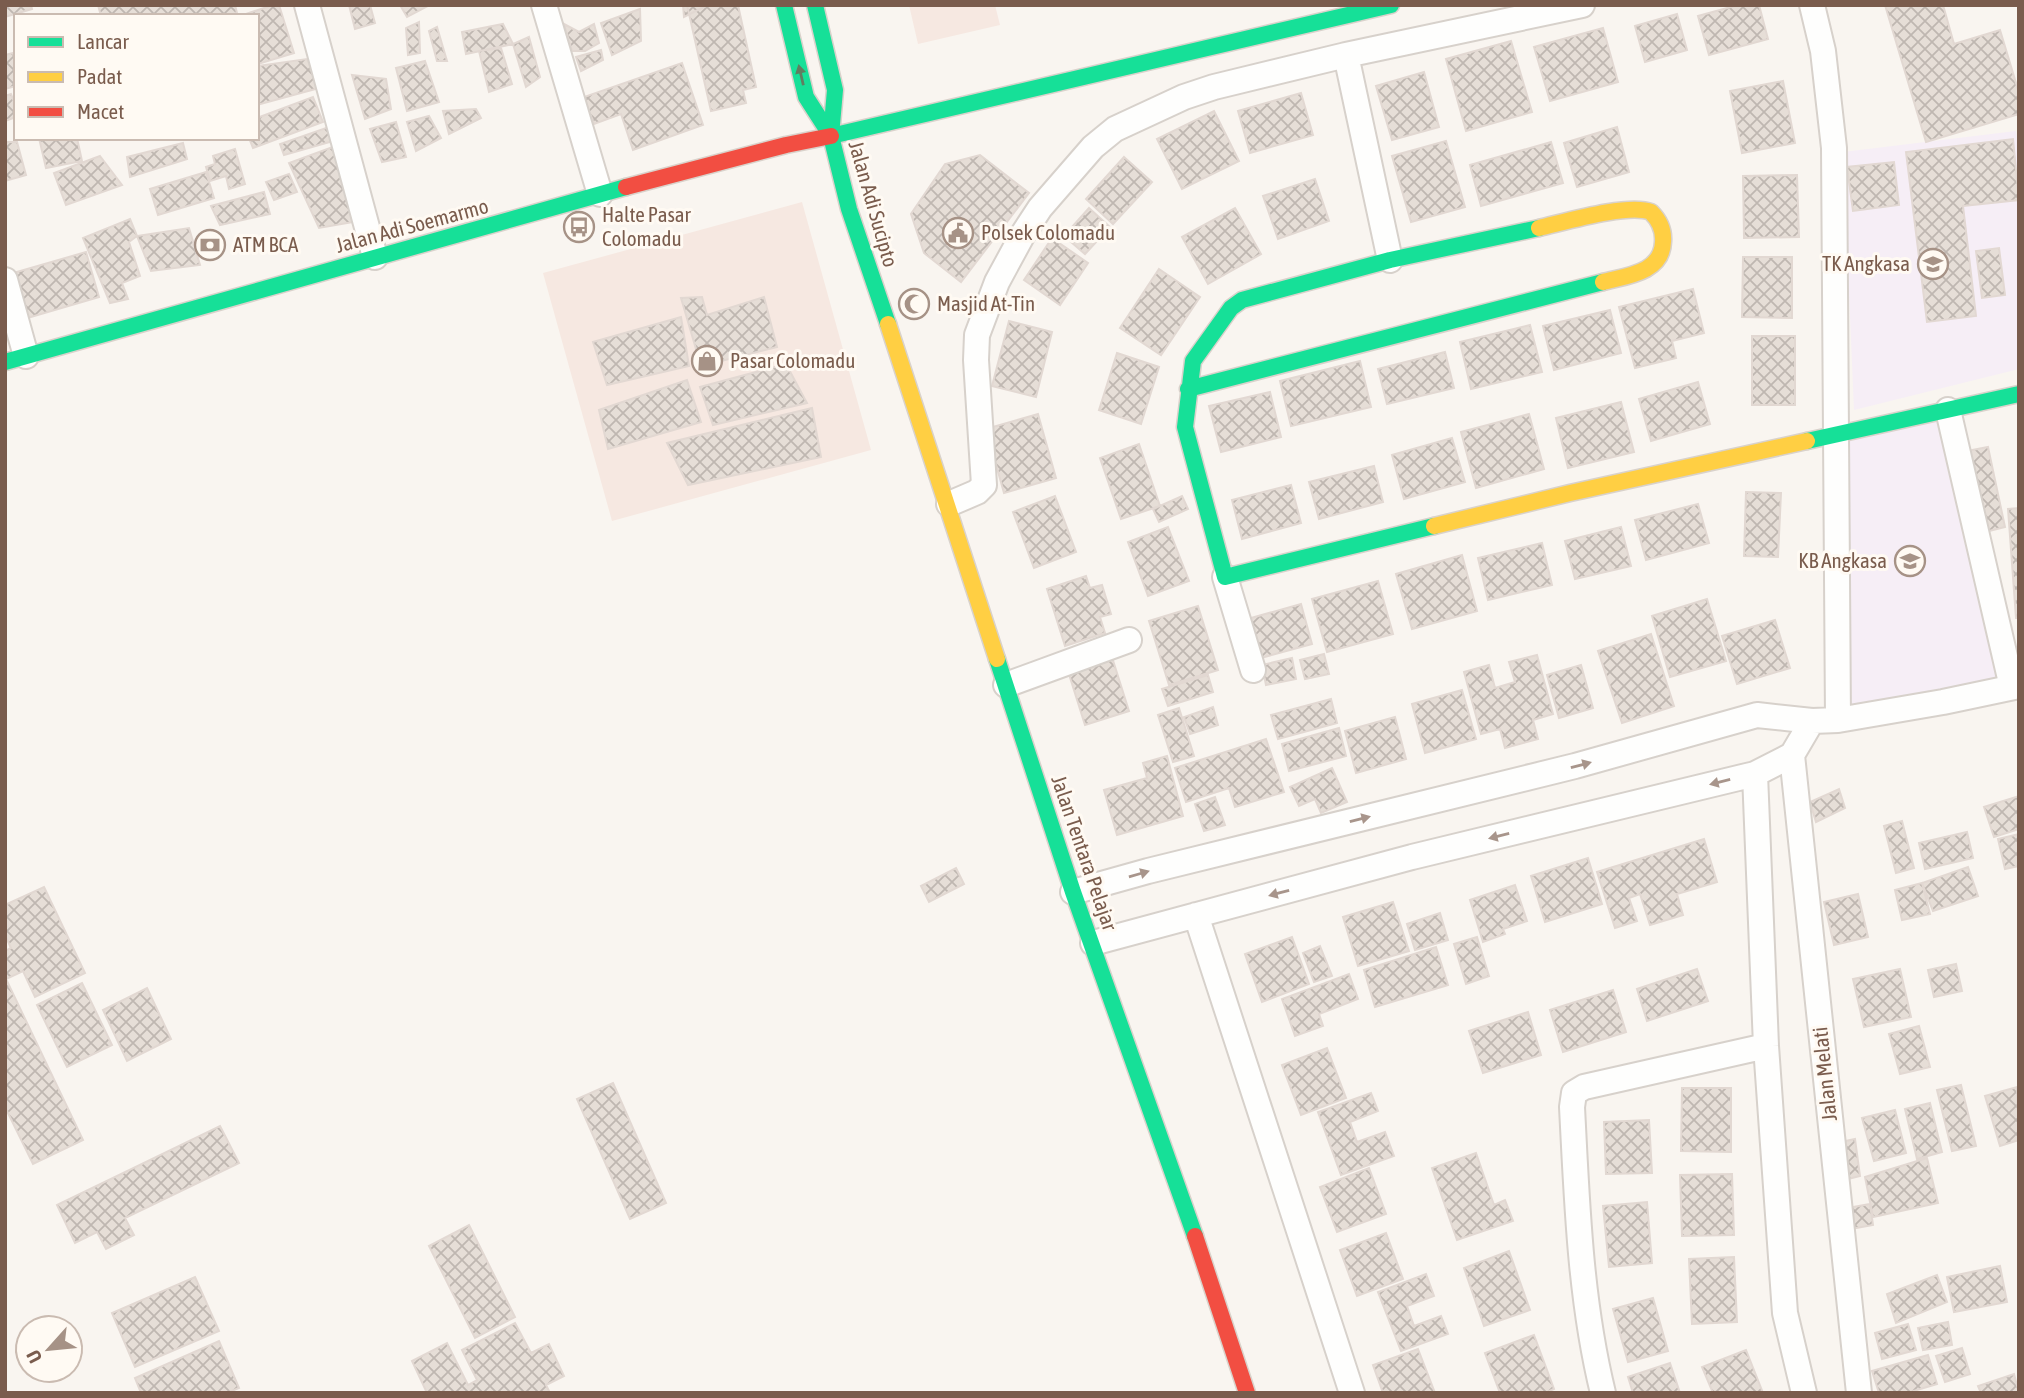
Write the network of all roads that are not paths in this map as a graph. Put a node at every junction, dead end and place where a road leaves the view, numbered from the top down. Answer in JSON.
{"nodes":[{"id":1,"x":307,"y":5,"type":"edge"},
{"id":2,"x":544,"y":5,"type":"edge"},
{"id":3,"x":784,"y":5,"type":"edge"},
{"id":4,"x":815,"y":5,"type":"edge"},
{"id":5,"x":1391,"y":5,"type":"edge"},
{"id":6,"x":1582,"y":5,"type":"edge"},
{"id":7,"x":1812,"y":5,"type":"edge"},
{"id":8,"x":1346,"y":55,"type":"junction"},
{"id":9,"x":831,"y":136,"type":"junction"},
{"id":10,"x":600,"y":194,"type":"junction"},
{"id":11,"x":375,"y":257,"type":"junction"},
{"id":12,"x":1390,"y":260,"type":"junction"},
{"id":13,"x":5,"y":281,"type":"edge"},
{"id":14,"x":888,"y":324,"type":"joint"},
{"id":15,"x":16,"y":359,"type":"edge"},
{"id":16,"x":1188,"y":389,"type":"junction"},
{"id":17,"x":2019,"y":394,"type":"edge"},
{"id":18,"x":1948,"y":410,"type":"junction"},
{"id":19,"x":1836,"y":434,"type":"junction"},
{"id":20,"x":948,"y":504,"type":"junction"},
{"id":21,"x":1226,"y":577,"type":"junction"},
{"id":22,"x":1129,"y":640,"type":"dead end"},
{"id":23,"x":1253,"y":670,"type":"dead end"},
{"id":24,"x":1006,"y":685,"type":"junction"},
{"id":25,"x":2016,"y":686,"type":"edge"},
{"id":26,"x":1812,"y":720,"type":"junction"},
{"id":27,"x":1839,"y":720,"type":"junction"},
{"id":28,"x":1792,"y":755,"type":"junction"},
{"id":29,"x":1755,"y":774,"type":"junction"},
{"id":30,"x":1073,"y":892,"type":"junction"},
{"id":31,"x":1196,"y":915,"type":"junction"},
{"id":32,"x":1093,"y":943,"type":"junction"},
{"id":33,"x":1766,"y":1046,"type":"junction"},
{"id":34,"x":1247,"y":1393,"type":"edge"},
{"id":35,"x":1352,"y":1393,"type":"edge"},
{"id":36,"x":1603,"y":1393,"type":"edge"},
{"id":37,"x":1804,"y":1393,"type":"edge"},
{"id":38,"x":1859,"y":1393,"type":"edge"}],
"edges":[{"from":1,"to":11,"type":"street"},
{"from":2,"to":10,"type":"street"},
{"from":9,"to":3,"type":"main road","name":"Jalan Adi Sucipto","one_way":true},
{"from":4,"to":9,"type":"main road","name":"Jalan Adi Sucipto"},
{"from":5,"to":9,"type":"main road","name":"Jalan Adi Soemarmo"},
{"from":6,"to":8,"type":"street"},
{"from":7,"to":19,"type":"street"},
{"from":8,"to":12,"type":"street"},
{"from":8,"to":20,"type":"street"},
{"from":9,"to":10,"type":"main road","name":"Jalan Adi Soemarmo"},
{"from":9,"to":14,"type":"main road","name":"Jalan Adi Sucipto"},
{"from":10,"to":11,"type":"main road","name":"Jalan Adi Soemarmo"},
{"from":11,"to":15,"type":"main road","name":"Jalan Adi Soemarmo"},
{"from":12,"to":16,"type":"main road"},
{"from":12,"to":16,"type":"main road"},
{"from":13,"to":15,"type":"street"},
{"from":14,"to":20,"type":"main road","name":"Jalan Tentara Pelajar"},
{"from":16,"to":21,"type":"main road"},
{"from":17,"to":18,"type":"main road"},
{"from":18,"to":19,"type":"main road"},
{"from":18,"to":25,"type":"street"},
{"from":19,"to":21,"type":"main road"},
{"from":19,"to":27,"type":"street"},
{"from":20,"to":24,"type":"main road","name":"Jalan Tentara Pelajar"},
{"from":21,"to":23,"type":"street"},
{"from":22,"to":24,"type":"street"},
{"from":24,"to":30,"type":"main road","name":"Jalan Tentara Pelajar"},
{"from":25,"to":27,"type":"street"},
{"from":26,"to":27,"type":"street"},
{"from":26,"to":28,"type":"street"},
{"from":30,"to":26,"type":"street","one_way":true},
{"from":28,"to":29,"type":"street"},
{"from":28,"to":38,"type":"street","name":"Jalan Melati"},
{"from":29,"to":31,"type":"street","one_way":true},
{"from":29,"to":33,"type":"street"},
{"from":30,"to":32,"type":"main road","name":"Jalan Tentara Pelajar"},
{"from":31,"to":32,"type":"street"},
{"from":31,"to":35,"type":"street"},
{"from":32,"to":34,"type":"main road","name":"Jalan Tentara Pelajar"},
{"from":33,"to":36,"type":"street"},
{"from":33,"to":37,"type":"street"}]}
